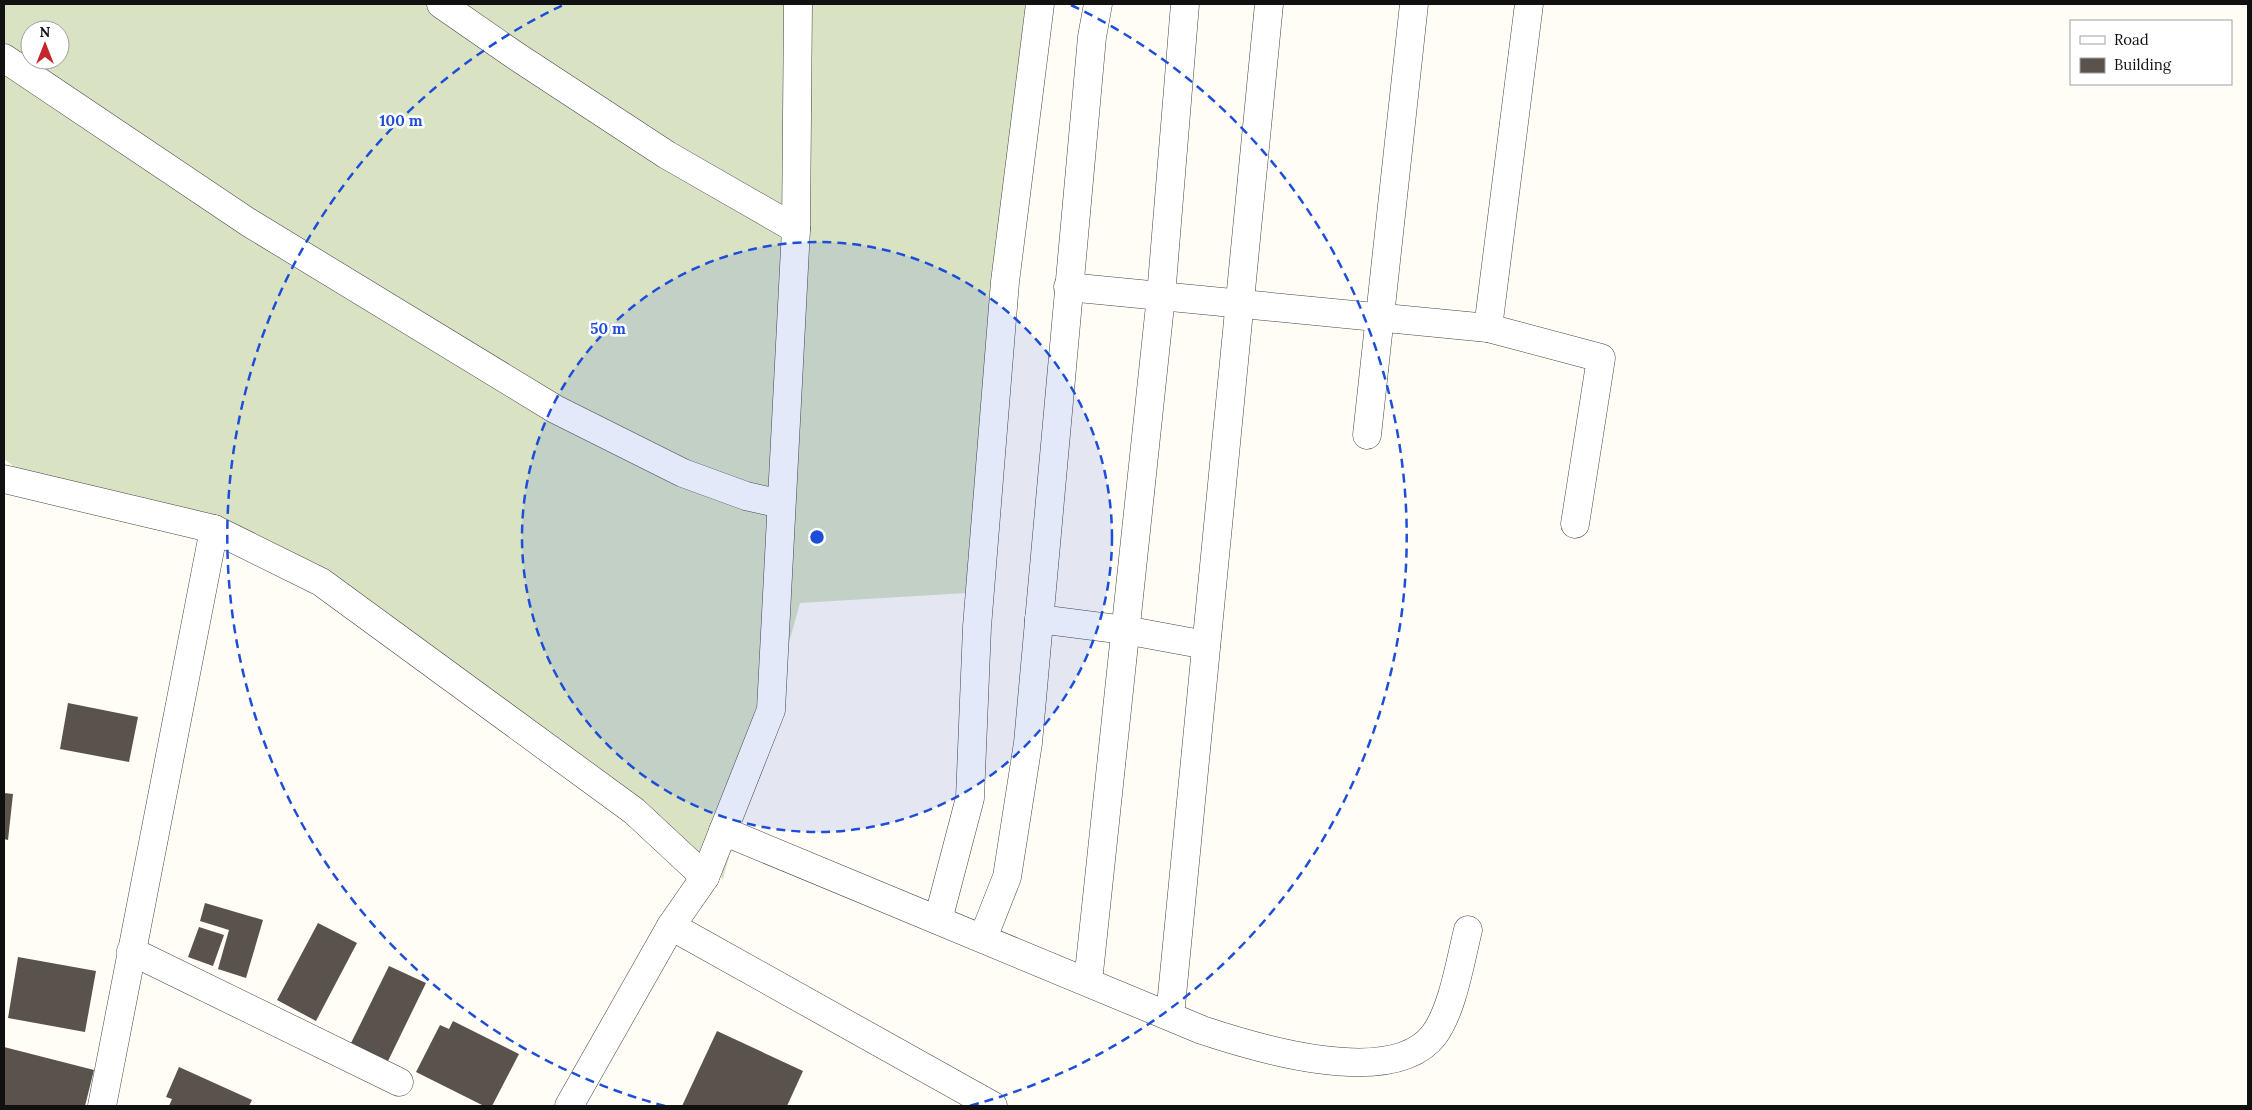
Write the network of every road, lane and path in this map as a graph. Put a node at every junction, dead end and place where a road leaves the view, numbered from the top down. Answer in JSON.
{"nodes":[{"id":1,"x":442,"y":4,"type":"edge"},
{"id":2,"x":798,"y":4,"type":"edge"},
{"id":3,"x":1040,"y":4,"type":"edge"},
{"id":4,"x":1098,"y":4,"type":"edge"},
{"id":5,"x":1185,"y":4,"type":"edge"},
{"id":6,"x":1269,"y":4,"type":"edge"},
{"id":7,"x":1414,"y":4,"type":"edge"},
{"id":8,"x":1529,"y":4,"type":"edge"},
{"id":9,"x":4,"y":58,"type":"edge"},
{"id":10,"x":796,"y":229,"type":"junction"},
{"id":11,"x":1068,"y":287,"type":"junction"},
{"id":12,"x":1161,"y":296,"type":"junction"},
{"id":13,"x":1239,"y":304,"type":"junction"},
{"id":14,"x":1379,"y":318,"type":"junction"},
{"id":15,"x":1488,"y":328,"type":"junction"},
{"id":16,"x":1367,"y":435,"type":"dead end"},
{"id":17,"x":4,"y":479,"type":"edge"},
{"id":18,"x":781,"y":504,"type":"junction"},
{"id":19,"x":1575,"y":524,"type":"dead end"},
{"id":20,"x":214,"y":529,"type":"junction"},
{"id":21,"x":1039,"y":619,"type":"junction"},
{"id":22,"x":1125,"y":630,"type":"junction"},
{"id":23,"x":1206,"y":645,"type":"junction"},
{"id":24,"x":723,"y":831,"type":"junction"},
{"id":25,"x":705,"y":878,"type":"junction"},
{"id":26,"x":938,"y":920,"type":"junction"},
{"id":27,"x":671,"y":926,"type":"junction"},
{"id":28,"x":1468,"y":930,"type":"dead end"},
{"id":29,"x":982,"y":938,"type":"junction"},
{"id":30,"x":131,"y":951,"type":"junction"},
{"id":31,"x":1088,"y":982,"type":"junction"},
{"id":32,"x":1170,"y":1016,"type":"junction"},
{"id":33,"x":399,"y":1082,"type":"dead end"},
{"id":34,"x":102,"y":1106,"type":"edge"},
{"id":35,"x":569,"y":1106,"type":"edge"},
{"id":36,"x":993,"y":1106,"type":"edge"}],
"edges":[{"from":1,"to":10,"type":"street"},
{"from":2,"to":10,"type":"street"},
{"from":3,"to":26,"type":"street"},
{"from":4,"to":11,"type":"street"},
{"from":5,"to":12,"type":"street"},
{"from":6,"to":13,"type":"street"},
{"from":7,"to":14,"type":"street"},
{"from":8,"to":15,"type":"street"},
{"from":9,"to":18,"type":"street"},
{"from":10,"to":18,"type":"street"},
{"from":11,"to":12,"type":"street"},
{"from":11,"to":21,"type":"street"},
{"from":12,"to":13,"type":"street"},
{"from":12,"to":22,"type":"street"},
{"from":13,"to":14,"type":"street"},
{"from":13,"to":23,"type":"street"},
{"from":14,"to":15,"type":"street"},
{"from":14,"to":16,"type":"street"},
{"from":15,"to":19,"type":"street"},
{"from":17,"to":20,"type":"street"},
{"from":18,"to":24,"type":"street"},
{"from":20,"to":25,"type":"street"},
{"from":20,"to":30,"type":"street"},
{"from":21,"to":22,"type":"street"},
{"from":21,"to":29,"type":"street"},
{"from":22,"to":23,"type":"street"},
{"from":22,"to":31,"type":"street"},
{"from":23,"to":32,"type":"street"},
{"from":24,"to":25,"type":"street"},
{"from":24,"to":26,"type":"street"},
{"from":25,"to":27,"type":"street"},
{"from":26,"to":29,"type":"street"},
{"from":27,"to":35,"type":"street"},
{"from":27,"to":36,"type":"street"},
{"from":28,"to":32,"type":"street"},
{"from":29,"to":31,"type":"street"},
{"from":30,"to":33,"type":"street"},
{"from":30,"to":34,"type":"street"},
{"from":31,"to":32,"type":"street"}]}
